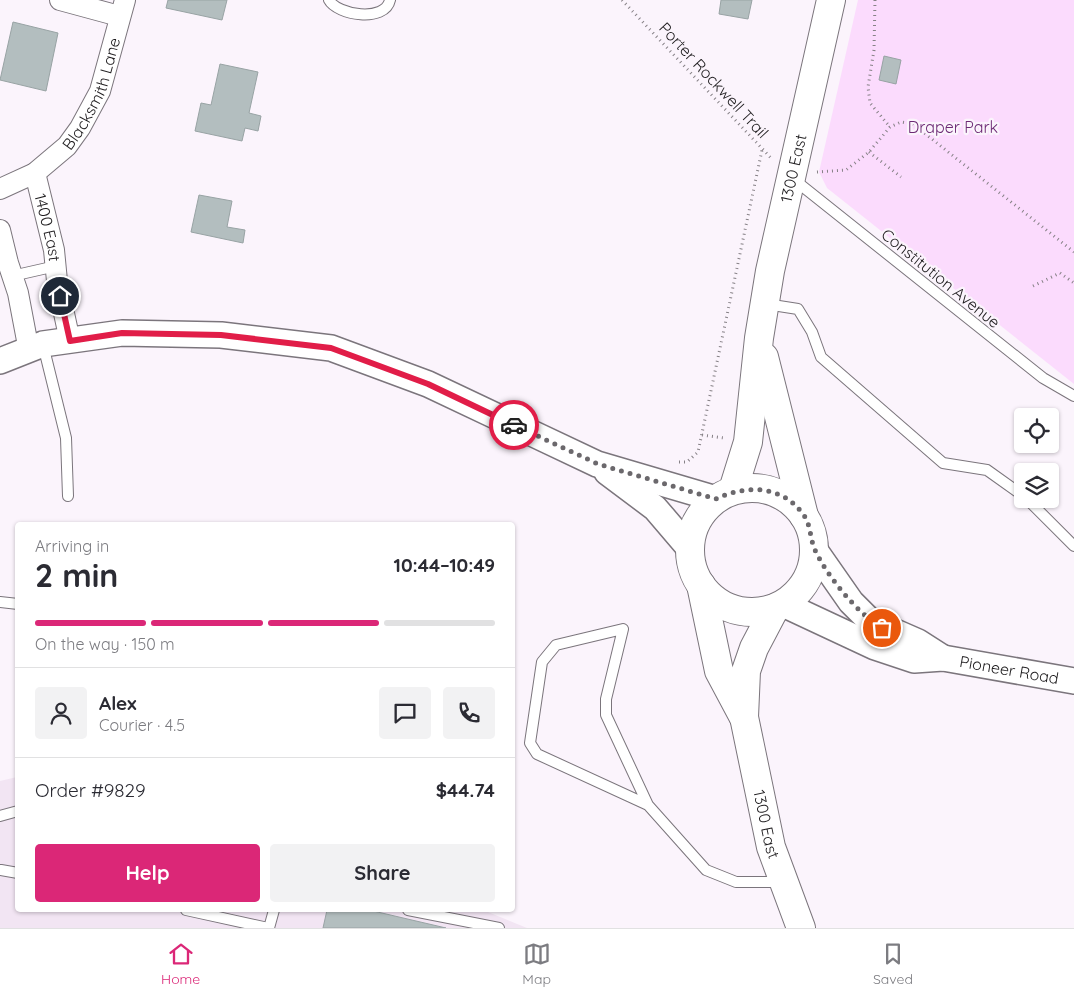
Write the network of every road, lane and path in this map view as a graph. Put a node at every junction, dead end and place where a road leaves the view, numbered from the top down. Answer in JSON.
{"nodes":[{"id":1,"x":60,"y":0,"type":"edge"},
{"id":2,"x":329,"y":0,"type":"edge"},
{"id":3,"x":390,"y":0,"type":"edge"},
{"id":4,"x":622,"y":0,"type":"edge"},
{"id":5,"x":831,"y":0,"type":"edge"},
{"id":6,"x":875,"y":0,"type":"edge"},
{"id":7,"x":122,"y":8,"type":"edge"},
{"id":8,"x":890,"y":127,"type":"junction"},
{"id":9,"x":762,"y":150,"type":"junction"},
{"id":10,"x":869,"y":152,"type":"junction"},
{"id":11,"x":794,"y":172,"type":"junction"},
{"id":12,"x":36,"y":173,"type":"junction"},
{"id":13,"x":901,"y":177,"type":"dead end"},
{"id":14,"x":0,"y":189,"type":"edge"},
{"id":15,"x":0,"y":230,"type":"edge"},
{"id":16,"x":1074,"y":252,"type":"edge"},
{"id":17,"x":56,"y":266,"type":"junction"},
{"id":18,"x":12,"y":276,"type":"junction"},
{"id":19,"x":1074,"y":283,"type":"edge"},
{"id":20,"x":1033,"y":286,"type":"dead end"},
{"id":21,"x":765,"y":303,"type":"junction"},
{"id":22,"x":760,"y":338,"type":"junction"},
{"id":23,"x":70,"y":341,"type":"junction"},
{"id":24,"x":36,"y":348,"type":"junction"},
{"id":25,"x":0,"y":360,"type":"edge"},
{"id":26,"x":1074,"y":396,"type":"edge"},
{"id":27,"x":702,"y":435,"type":"junction"},
{"id":28,"x":728,"y":439,"type":"dead end"},
{"id":29,"x":676,"y":462,"type":"dead end"},
{"id":30,"x":598,"y":464,"type":"junction"},
{"id":31,"x":1014,"y":490,"type":"edge"},
{"id":32,"x":724,"y":495,"type":"junction"},
{"id":33,"x":68,"y":496,"type":"dead end"},
{"id":34,"x":1036,"y":508,"type":"edge"},
{"id":35,"x":804,"y":516,"type":"junction"},
{"id":36,"x":1074,"y":546,"type":"edge"},
{"id":37,"x":690,"y":549,"type":"junction"},
{"id":38,"x":814,"y":549,"type":"junction"},
{"id":39,"x":701,"y":585,"type":"junction"},
{"id":40,"x":0,"y":602,"type":"edge"},
{"id":41,"x":15,"y":604,"type":"edge"},
{"id":42,"x":779,"y":606,"type":"junction"},
{"id":43,"x":943,"y":658,"type":"junction"},
{"id":44,"x":1074,"y":681,"type":"edge"},
{"id":45,"x":744,"y":718,"type":"junction"},
{"id":46,"x":648,"y":805,"type":"junction"},
{"id":47,"x":15,"y":812,"type":"edge"},
{"id":48,"x":0,"y":816,"type":"edge"},
{"id":49,"x":0,"y":870,"type":"edge"},
{"id":50,"x":15,"y":872,"type":"edge"},
{"id":51,"x":783,"y":882,"type":"junction"},
{"id":52,"x":195,"y":912,"type":"edge"},
{"id":53,"x":273,"y":912,"type":"edge"},
{"id":54,"x":418,"y":912,"type":"edge"},
{"id":55,"x":269,"y":928,"type":"edge"},
{"id":56,"x":499,"y":928,"type":"edge"},
{"id":57,"x":801,"y":928,"type":"edge"}],
"edges":[{"from":1,"to":7,"type":"street"},
{"from":2,"to":3,"type":"lane"},
{"from":4,"to":9,"type":"path","name":"Porter Rockwell Trail"},
{"from":5,"to":11,"type":"main road","name":"1300 East"},
{"from":6,"to":8,"type":"path"},
{"from":7,"to":12,"type":"street","name":"Blacksmith Lane"},
{"from":8,"to":10,"type":"path","name":"Porter Rockwell Trail"},
{"from":8,"to":16,"type":"path"},
{"from":9,"to":11,"type":"path","name":"Porter Rockwell Trail"},
{"from":9,"to":27,"type":"path"},
{"from":10,"to":11,"type":"path","name":"Porter Rockwell Trail"},
{"from":10,"to":13,"type":"path"},
{"from":11,"to":21,"type":"main road","name":"1300 East"},
{"from":11,"to":26,"type":"lane","name":"Constitution Avenue"},
{"from":12,"to":14,"type":"street","name":"Blacksmith Lane"},
{"from":12,"to":17,"type":"street","name":"1400 East"},
{"from":15,"to":18,"type":"street"},
{"from":17,"to":18,"type":"lane"},
{"from":17,"to":23,"type":"street","name":"1400 East"},
{"from":18,"to":24,"type":"street"},
{"from":19,"to":20,"type":"path"},
{"from":21,"to":22,"type":"main road","name":"1300 East"},
{"from":21,"to":31,"type":"lane"},
{"from":22,"to":32,"type":"main road","name":"1300 East"},
{"from":22,"to":35,"type":"main road","name":"1300 East"},
{"from":23,"to":24,"type":"street"},
{"from":23,"to":30,"type":"street"},
{"from":24,"to":25,"type":"street"},
{"from":24,"to":33,"type":"lane"},
{"from":27,"to":28,"type":"path"},
{"from":27,"to":29,"type":"path"},
{"from":30,"to":32,"type":"street"},
{"from":30,"to":37,"type":"street"},
{"from":32,"to":35,"type":"main road"},
{"from":32,"to":37,"type":"main road"},
{"from":34,"to":36,"type":"lane"},
{"from":35,"to":38,"type":"main road"},
{"from":37,"to":39,"type":"main road"},
{"from":38,"to":42,"type":"main road"},
{"from":38,"to":43,"type":"street","name":"Pioneer Road"},
{"from":39,"to":42,"type":"main road"},
{"from":39,"to":45,"type":"main road","name":"1300 East"},
{"from":40,"to":41,"type":"lane"},
{"from":42,"to":43,"type":"street","name":"Pioneer Road"},
{"from":42,"to":45,"type":"main road","name":"1300 East"},
{"from":43,"to":44,"type":"street","name":"Pioneer Road"},
{"from":45,"to":51,"type":"main road","name":"1300 East"},
{"from":46,"to":46,"type":"lane"},
{"from":46,"to":51,"type":"lane"},
{"from":47,"to":48,"type":"lane"},
{"from":49,"to":50,"type":"lane"},
{"from":51,"to":57,"type":"main road","name":"1300 East"},
{"from":52,"to":55,"type":"lane"},
{"from":53,"to":55,"type":"lane"},
{"from":54,"to":56,"type":"lane"}]}
